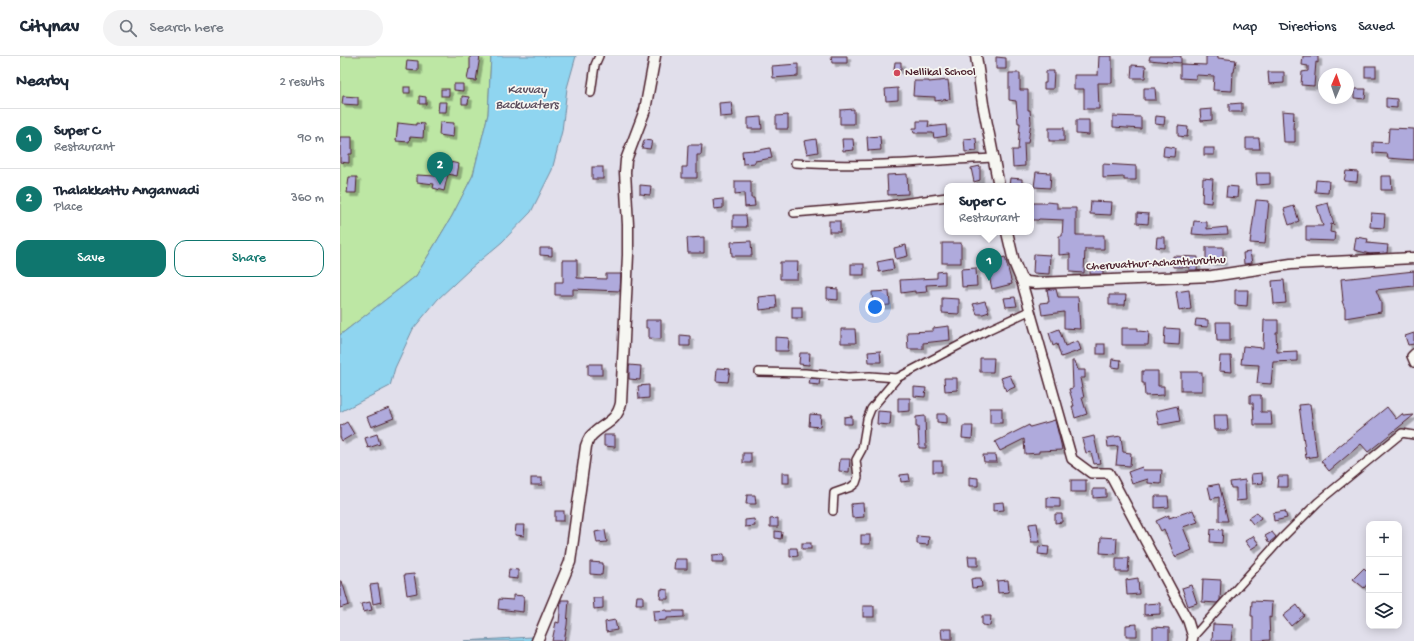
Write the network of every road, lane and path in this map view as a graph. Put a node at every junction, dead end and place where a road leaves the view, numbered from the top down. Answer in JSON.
{"nodes":[{"id":1,"x":599,"y":56,"type":"edge"},
{"id":2,"x":655,"y":56,"type":"edge"},
{"id":3,"x":976,"y":56,"type":"edge"},
{"id":4,"x":592,"y":93,"type":"dead end"},
{"id":5,"x":993,"y":158,"type":"junction"},
{"id":6,"x":795,"y":163,"type":"dead end"},
{"id":7,"x":998,"y":183,"type":"edge"},
{"id":8,"x":944,"y":197,"type":"edge"},
{"id":9,"x":794,"y":213,"type":"dead end"},
{"id":10,"x":1008,"y":235,"type":"edge"},
{"id":11,"x":1414,"y":258,"type":"edge"},
{"id":12,"x":1021,"y":279,"type":"junction"},
{"id":13,"x":1029,"y":311,"type":"junction"},
{"id":14,"x":1414,"y":354,"type":"edge"},
{"id":15,"x":1414,"y":363,"type":"edge"},
{"id":16,"x":759,"y":372,"type":"dead end"},
{"id":17,"x":897,"y":378,"type":"junction"},
{"id":18,"x":1414,"y":435,"type":"edge"},
{"id":19,"x":832,"y":511,"type":"dead end"},
{"id":20,"x":1192,"y":639,"type":"edge"},
{"id":21,"x":537,"y":641,"type":"edge"}],
"edges":[{"from":1,"to":4,"type":"street"},
{"from":2,"to":21,"type":"main road"},
{"from":3,"to":5,"type":"main road"},
{"from":5,"to":6,"type":"street"},
{"from":5,"to":7,"type":"main road"},
{"from":8,"to":9,"type":"street"},
{"from":10,"to":12,"type":"main road"},
{"from":11,"to":12,"type":"main road","name":"Cheruvathur-Achanthuruthu"},
{"from":12,"to":13,"type":"street"},
{"from":13,"to":17,"type":"street"},
{"from":13,"to":20,"type":"street"},
{"from":14,"to":15,"type":"street"},
{"from":16,"to":17,"type":"street"},
{"from":17,"to":19,"type":"street"},
{"from":18,"to":20,"type":"street"}]}
